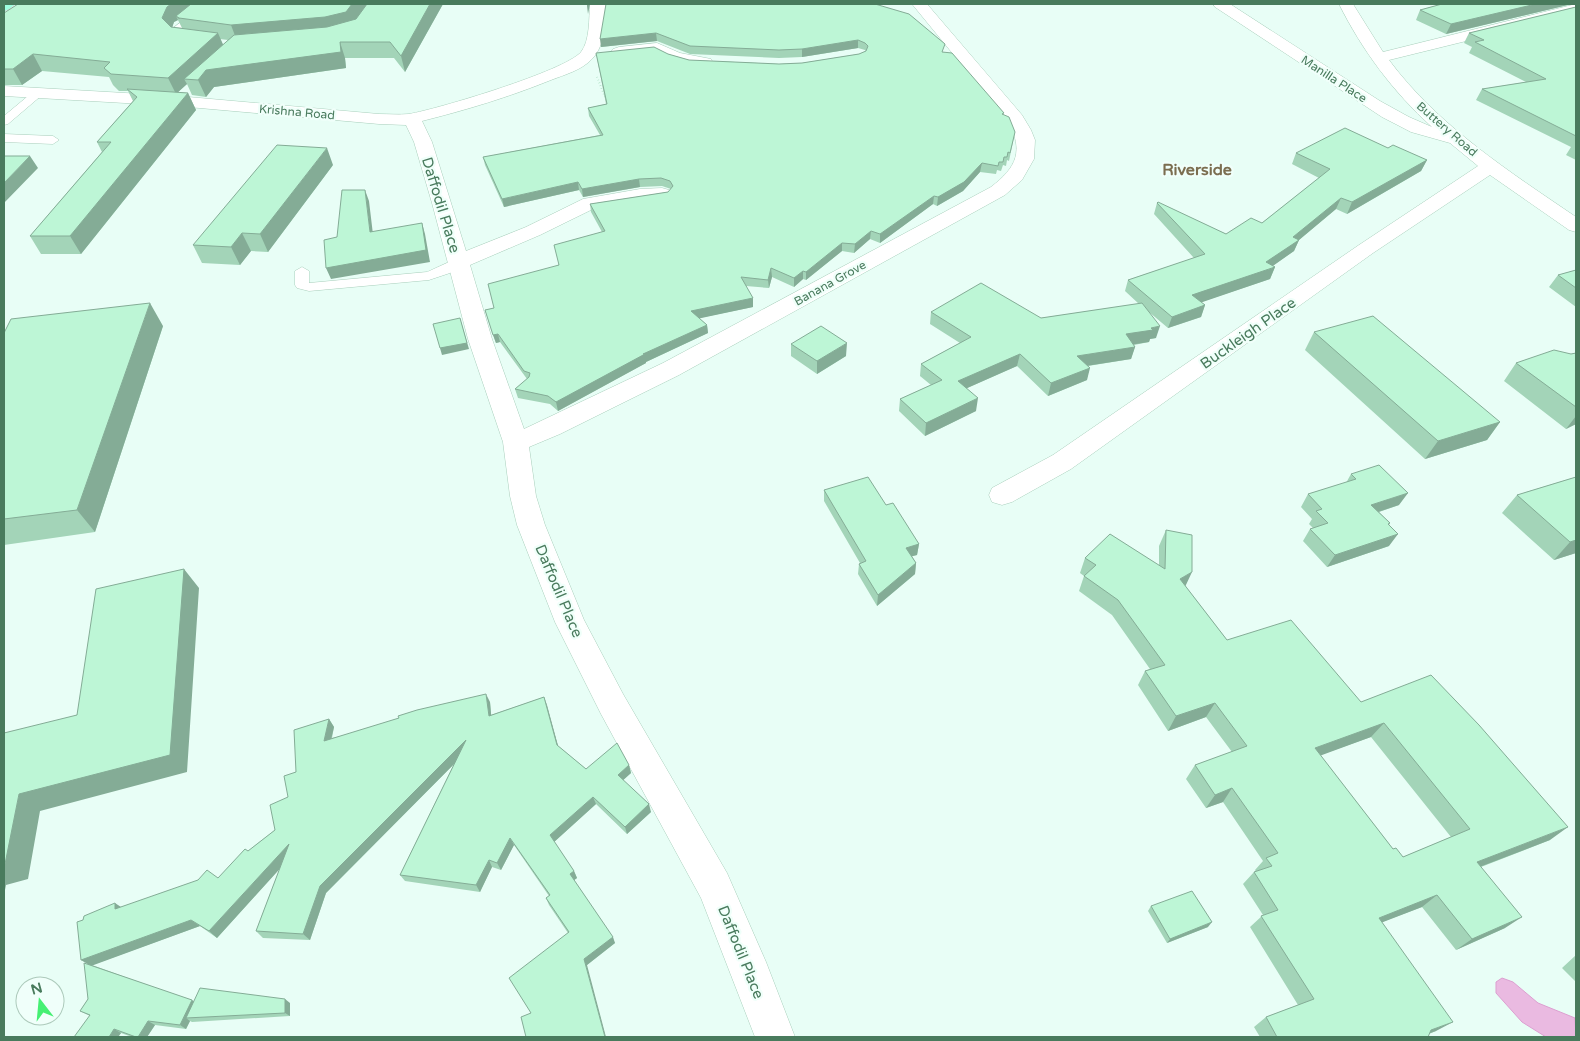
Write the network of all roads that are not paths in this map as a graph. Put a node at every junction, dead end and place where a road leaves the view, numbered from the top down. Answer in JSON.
{"nodes":[{"id":1,"x":8,"y":4,"type":"edge"},
{"id":2,"x":209,"y":4,"type":"edge"},
{"id":3,"x":598,"y":4,"type":"edge"},
{"id":4,"x":919,"y":4,"type":"edge"},
{"id":5,"x":1220,"y":4,"type":"edge"},
{"id":6,"x":1346,"y":4,"type":"edge"},
{"id":7,"x":4,"y":6,"type":"edge"},
{"id":8,"x":1576,"y":9,"type":"edge"},
{"id":9,"x":200,"y":41,"type":"edge"},
{"id":10,"x":584,"y":58,"type":"junction"},
{"id":11,"x":1379,"y":58,"type":"junction"},
{"id":12,"x":722,"y":63,"type":"edge"},
{"id":13,"x":190,"y":89,"type":"edge"},
{"id":14,"x":4,"y":91,"type":"edge"},
{"id":15,"x":38,"y":93,"type":"junction"},
{"id":16,"x":177,"y":101,"type":"junction"},
{"id":17,"x":412,"y":119,"type":"junction"},
{"id":18,"x":4,"y":122,"type":"edge"},
{"id":19,"x":4,"y":138,"type":"edge"},
{"id":20,"x":1456,"y":139,"type":"junction"},
{"id":21,"x":53,"y":140,"type":"dead end"},
{"id":22,"x":1491,"y":166,"type":"junction"},
{"id":23,"x":662,"y":194,"type":"edge"},
{"id":24,"x":1576,"y":226,"type":"edge"},
{"id":25,"x":458,"y":262,"type":"junction"},
{"id":26,"x":302,"y":271,"type":"dead end"},
{"id":27,"x":516,"y":442,"type":"junction"},
{"id":28,"x":1002,"y":495,"type":"dead end"},
{"id":29,"x":775,"y":1037,"type":"edge"}],
"edges":[{"from":1,"to":7,"type":"main road"},
{"from":2,"to":9,"type":"lane"},
{"from":3,"to":10,"type":"street"},
{"from":4,"to":27,"type":"street","name":"Banana Grove"},
{"from":5,"to":20,"type":"street","name":"Manilla Place"},
{"from":6,"to":11,"type":"street","name":"Buttery Road"},
{"from":8,"to":11,"type":"street"},
{"from":10,"to":12,"type":"street","name":"Krishna Road"},
{"from":10,"to":17,"type":"street","name":"Krishna Road"},
{"from":11,"to":20,"type":"street","name":"Buttery Road"},
{"from":13,"to":16,"type":"lane"},
{"from":14,"to":15,"type":"street","name":"Krishna Road"},
{"from":15,"to":16,"type":"street","name":"Krishna Road"},
{"from":15,"to":18,"type":"lane"},
{"from":16,"to":17,"type":"street","name":"Krishna Road"},
{"from":17,"to":25,"type":"street","name":"Daffodil Place"},
{"from":19,"to":21,"type":"lane"},
{"from":20,"to":22,"type":"street","name":"Buttery Road"},
{"from":22,"to":24,"type":"street","name":"Buttery Road"},
{"from":22,"to":28,"type":"street","name":"Buckleigh Place"},
{"from":23,"to":25,"type":"street"},
{"from":25,"to":26,"type":"lane"},
{"from":25,"to":27,"type":"street","name":"Daffodil Place"},
{"from":27,"to":29,"type":"street","name":"Daffodil Place"}]}
